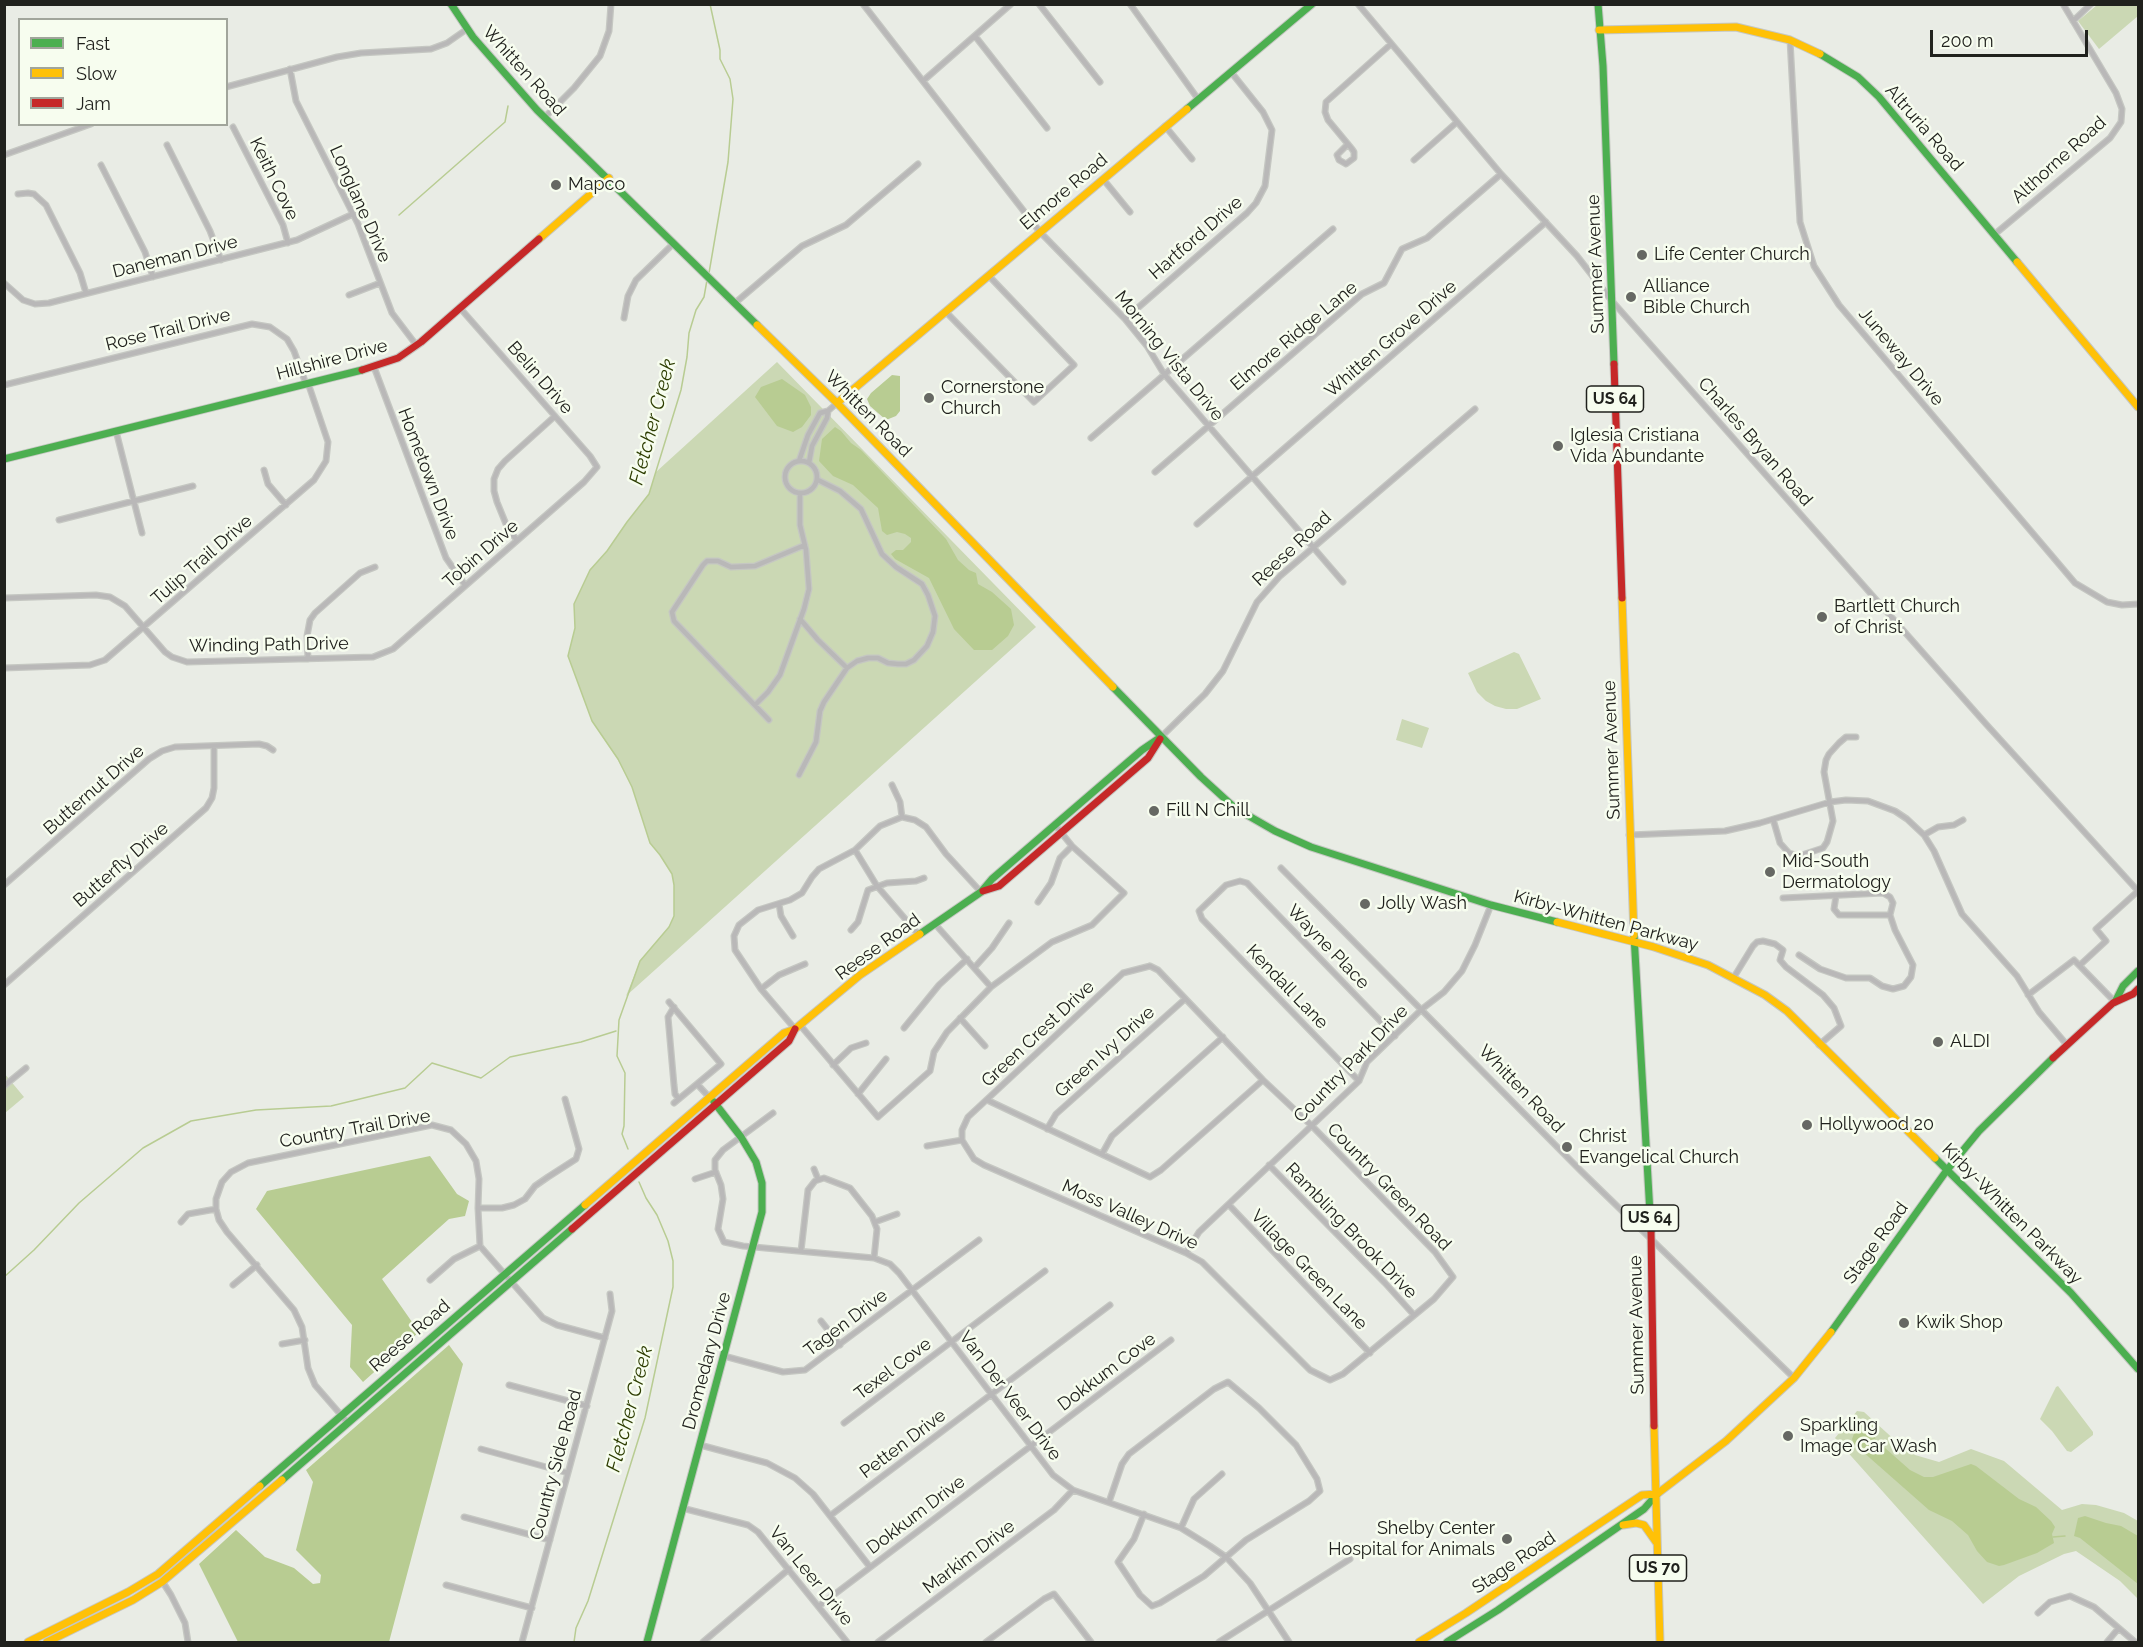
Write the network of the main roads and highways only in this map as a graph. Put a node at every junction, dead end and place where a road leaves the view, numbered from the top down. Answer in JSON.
{"nodes":[{"id":1,"x":451,"y":4,"type":"edge"},
{"id":2,"x":1312,"y":4,"type":"edge"},
{"id":3,"x":1598,"y":4,"type":"edge"},
{"id":4,"x":1599,"y":30,"type":"junction"},
{"id":5,"x":609,"y":178,"type":"junction"},
{"id":6,"x":837,"y":403,"type":"junction"},
{"id":7,"x":2139,"y":406,"type":"edge"},
{"id":8,"x":4,"y":459,"type":"edge"},
{"id":9,"x":1161,"y":737,"type":"junction"},
{"id":10,"x":1275,"y":831,"type":"joint"},
{"id":11,"x":981,"y":892,"type":"junction"},
{"id":12,"x":1634,"y":943,"type":"junction"},
{"id":13,"x":2139,"y":971,"type":"edge"},
{"id":14,"x":2139,"y":989,"type":"edge"},
{"id":15,"x":2115,"y":1002,"type":"junction"},
{"id":16,"x":797,"y":1027,"type":"junction"},
{"id":17,"x":710,"y":1098,"type":"junction"},
{"id":18,"x":716,"y":1105,"type":"junction"},
{"id":19,"x":1947,"y":1170,"type":"junction"},
{"id":20,"x":2139,"y":1369,"type":"edge"},
{"id":21,"x":1656,"y":1494,"type":"junction"},
{"id":22,"x":1621,"y":1525,"type":"junction"},
{"id":23,"x":1657,"y":1544,"type":"junction"},
{"id":24,"x":1548,"y":1559,"type":"junction"},
{"id":25,"x":1533,"y":1586,"type":"junction"},
{"id":26,"x":28,"y":1642,"type":"edge"},
{"id":27,"x":47,"y":1642,"type":"edge"},
{"id":28,"x":646,"y":1642,"type":"edge"},
{"id":29,"x":1419,"y":1642,"type":"edge"},
{"id":30,"x":1447,"y":1642,"type":"edge"},
{"id":31,"x":1660,"y":1642,"type":"edge"}],
"edges":[{"from":1,"to":5,"type":"main road","name":"Whitten Road"},
{"from":2,"to":6,"type":"main road","name":"Elmore Road"},
{"from":3,"to":4,"type":"main road","name":"Summer Avenue","number":"US 64"},
{"from":4,"to":7,"type":"main road","name":"Altruria Road"},
{"from":4,"to":12,"type":"main road","name":"Summer Avenue","number":"US 64"},
{"from":5,"to":6,"type":"main road","name":"Whitten Road"},
{"from":5,"to":8,"type":"main road","name":"Hillshire Drive"},
{"from":6,"to":9,"type":"main road","name":"Whitten Road"},
{"from":9,"to":10,"type":"main road","name":"Whitten Road"},
{"from":9,"to":11,"type":"main road","name":"Reese Road"},
{"from":9,"to":11,"type":"main road","name":"Reese Road"},
{"from":10,"to":12,"type":"main road","name":"Kirby-Whitten Parkway"},
{"from":11,"to":16,"type":"main road","name":"Reese Road"},
{"from":12,"to":19,"type":"main road","name":"Kirby-Whitten Parkway"},
{"from":12,"to":21,"type":"main road","name":"Summer Avenue","number":"US 64"},
{"from":13,"to":15,"type":"main road","name":"Stage Road"},
{"from":14,"to":15,"type":"main road","name":"Stage Road"},
{"from":15,"to":19,"type":"main road","name":"Stage Road"},
{"from":16,"to":17,"type":"main road","name":"Reese Road"},
{"from":16,"to":18,"type":"main road","name":"Reese Road"},
{"from":17,"to":18,"type":"main road","name":"Dromedary Drive"},
{"from":17,"to":26,"type":"main road","name":"Reese Road"},
{"from":18,"to":27,"type":"main road","name":"Reese Road"},
{"from":18,"to":28,"type":"main road","name":"Dromedary Drive"},
{"from":19,"to":20,"type":"main road","name":"Kirby-Whitten Parkway"},
{"from":19,"to":21,"type":"main road","name":"Stage Road"},
{"from":21,"to":22,"type":"main road","name":"Stage Road"},
{"from":21,"to":23,"type":"main road","number":"US 70"},
{"from":21,"to":24,"type":"main road","name":"Stage Road"},
{"from":22,"to":23,"type":"main road"},
{"from":22,"to":25,"type":"main road","name":"Stage Road"},
{"from":23,"to":31,"type":"main road","number":"US 70"},
{"from":24,"to":25,"type":"main road"},
{"from":24,"to":29,"type":"main road","name":"Stage Road"},
{"from":25,"to":30,"type":"main road","name":"Stage Road"}]}
